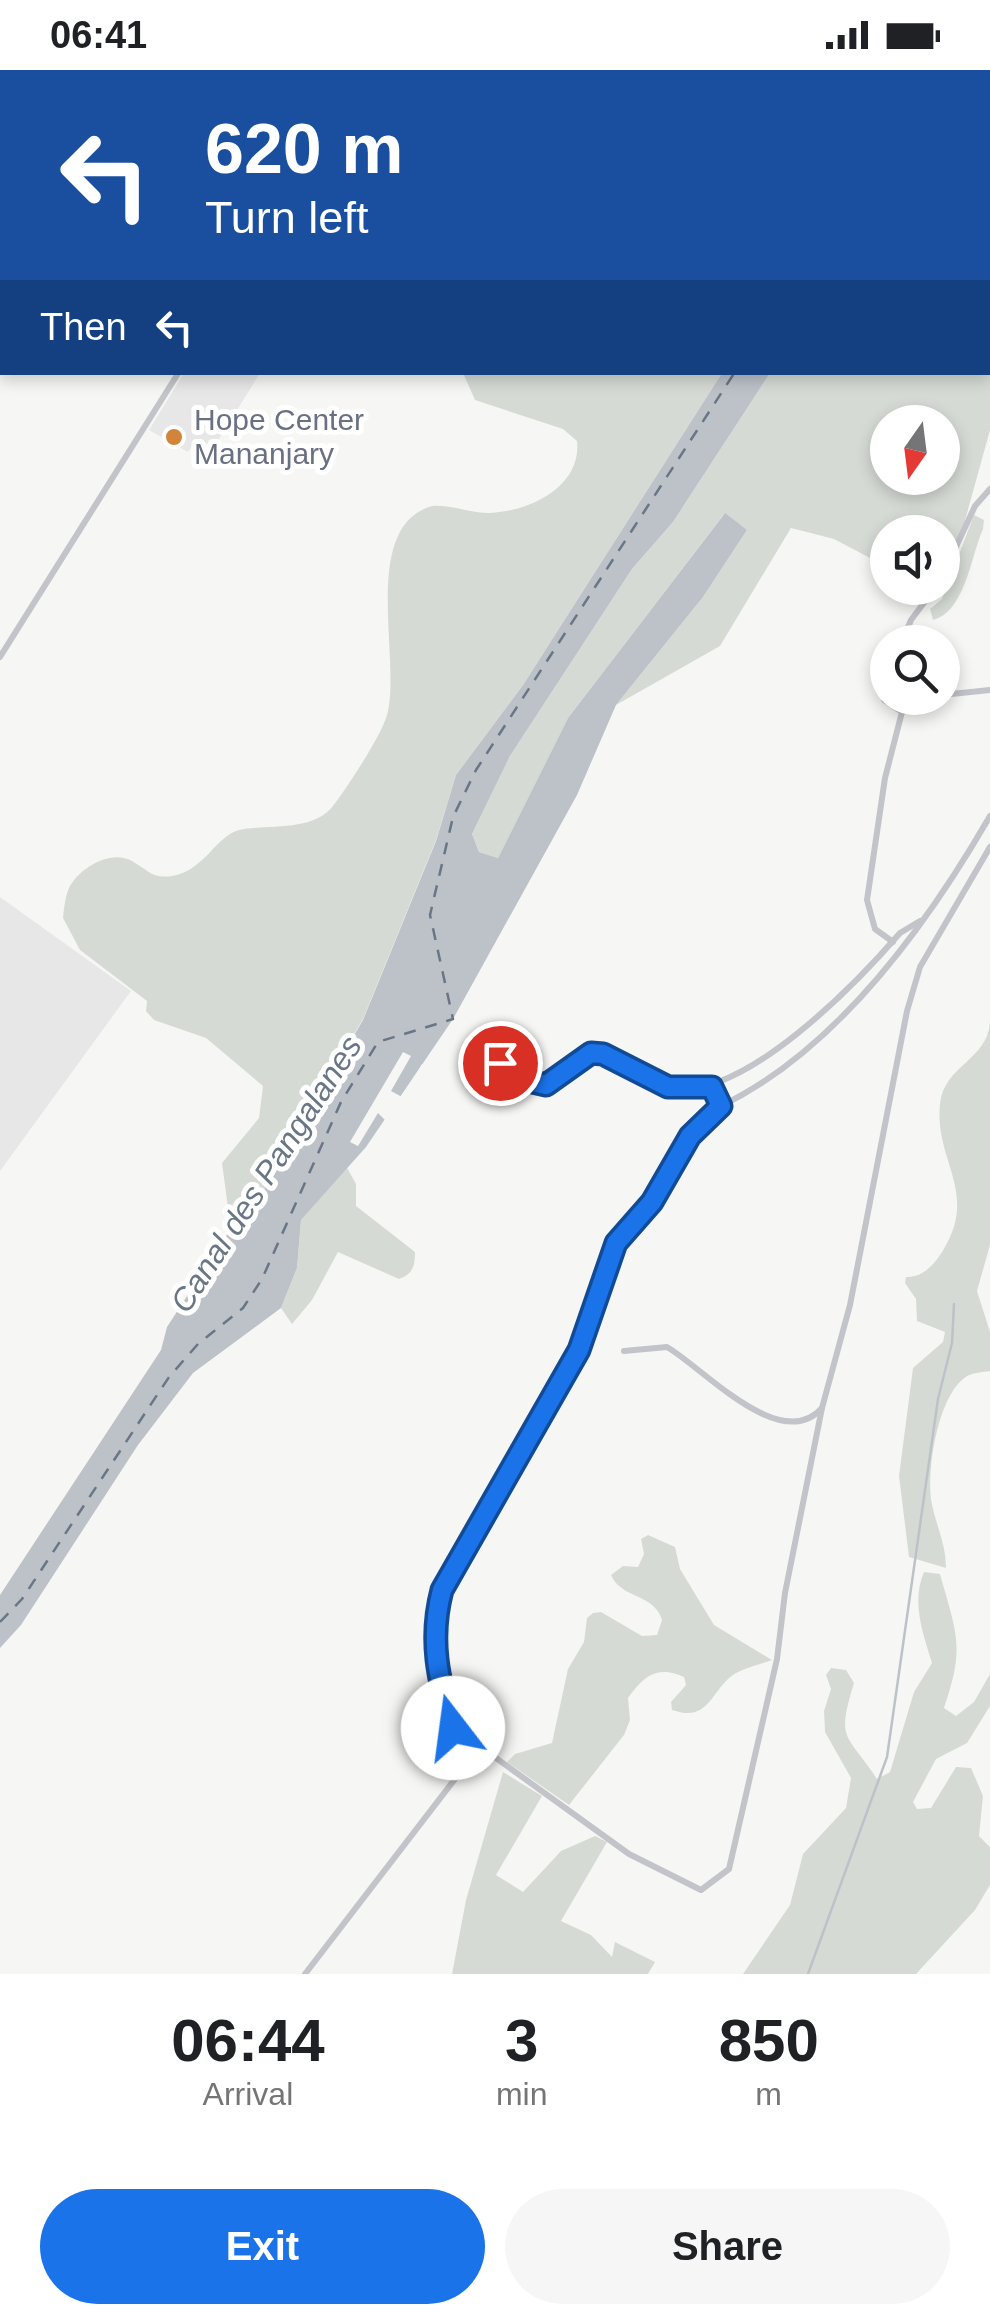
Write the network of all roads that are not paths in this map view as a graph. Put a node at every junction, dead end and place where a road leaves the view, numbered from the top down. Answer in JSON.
{"nodes":[{"id":1,"x":177,"y":375,"type":"edge"},
{"id":2,"x":990,"y":490,"type":"edge"},
{"id":3,"x":960,"y":537,"type":"edge"},
{"id":4,"x":0,"y":658,"type":"edge"},
{"id":5,"x":990,"y":690,"type":"edge"},
{"id":6,"x":960,"y":693,"type":"edge"},
{"id":7,"x":901,"y":715,"type":"edge"},
{"id":8,"x":990,"y":816,"type":"edge"},
{"id":9,"x":990,"y":848,"type":"edge"},
{"id":10,"x":920,"y":921,"type":"junction"},
{"id":11,"x":892,"y":942,"type":"junction"},
{"id":12,"x":476,"y":1046,"type":"dead end"},
{"id":13,"x":712,"y":1087,"type":"junction"},
{"id":14,"x":721,"y":1106,"type":"junction"},
{"id":15,"x":624,"y":1351,"type":"dead end"},
{"id":16,"x":822,"y":1408,"type":"junction"},
{"id":17,"x":473,"y":1746,"type":"junction"},
{"id":18,"x":305,"y":1974,"type":"edge"}],
"edges":[{"from":1,"to":4,"type":"street"},
{"from":2,"to":3,"type":"street"},
{"from":5,"to":6,"type":"street"},
{"from":7,"to":11,"type":"street"},
{"from":8,"to":10,"type":"street"},
{"from":9,"to":16,"type":"street"},
{"from":10,"to":11,"type":"street"},
{"from":10,"to":14,"type":"street"},
{"from":11,"to":13,"type":"street"},
{"from":12,"to":13,"type":"street"},
{"from":13,"to":14,"type":"street"},
{"from":14,"to":17,"type":"street"},
{"from":15,"to":16,"type":"street"},
{"from":16,"to":17,"type":"street"},
{"from":17,"to":18,"type":"street"}]}
